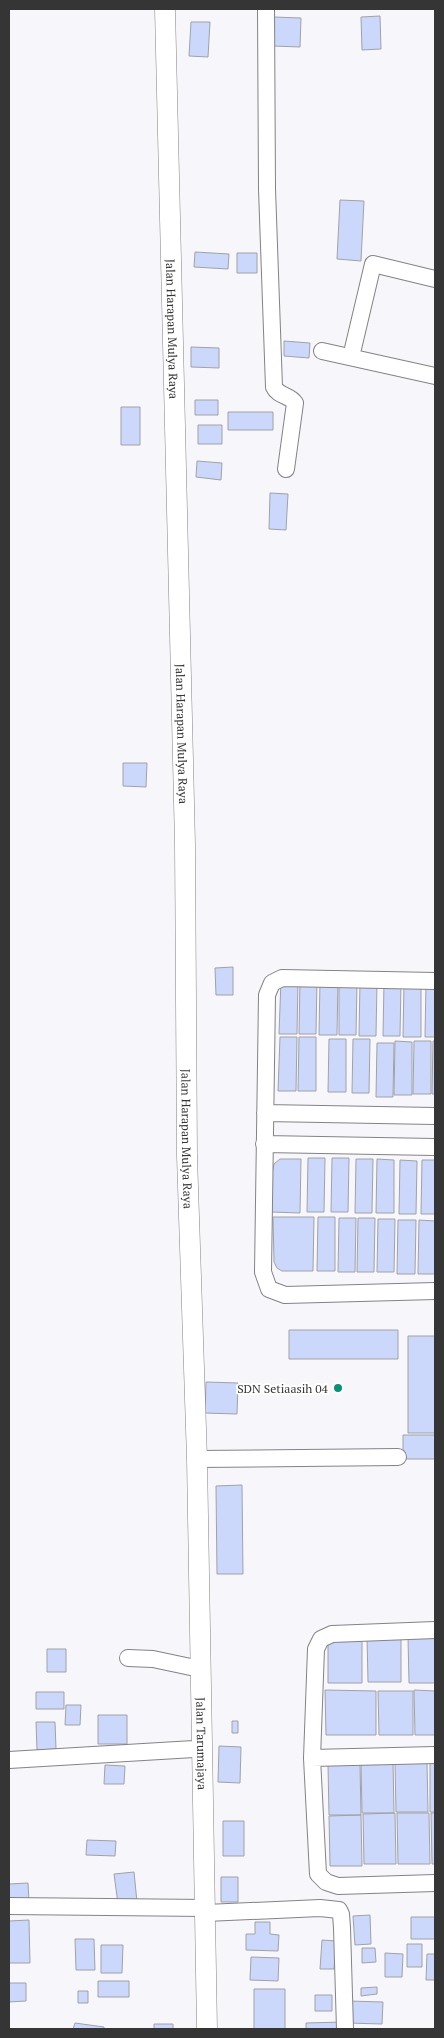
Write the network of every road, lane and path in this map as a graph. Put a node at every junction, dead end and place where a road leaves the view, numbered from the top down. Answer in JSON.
{"nodes":[{"id":1,"x":165,"y":9,"type":"edge"},
{"id":2,"x":266,"y":9,"type":"edge"},
{"id":3,"x":435,"y":279,"type":"edge"},
{"id":4,"x":322,"y":351,"type":"dead end"},
{"id":5,"x":351,"y":357,"type":"junction"},
{"id":6,"x":435,"y":376,"type":"edge"},
{"id":7,"x":286,"y":469,"type":"dead end"},
{"id":8,"x":435,"y":981,"type":"edge"},
{"id":9,"x":265,"y":1113,"type":"junction"},
{"id":10,"x":435,"y":1116,"type":"edge"},
{"id":11,"x":264,"y":1144,"type":"junction"},
{"id":12,"x":435,"y":1147,"type":"edge"},
{"id":13,"x":435,"y":1291,"type":"edge"},
{"id":14,"x":398,"y":1457,"type":"dead end"},
{"id":15,"x":197,"y":1459,"type":"junction"},
{"id":16,"x":435,"y":1630,"type":"edge"},
{"id":17,"x":128,"y":1658,"type":"dead end"},
{"id":18,"x":191,"y":1667,"type":"junction"},
{"id":19,"x":198,"y":1747,"type":"junction"},
{"id":20,"x":435,"y":1755,"type":"edge"},
{"id":21,"x":312,"y":1758,"type":"junction"},
{"id":22,"x":9,"y":1760,"type":"edge"},
{"id":23,"x":435,"y":1883,"type":"edge"},
{"id":24,"x":9,"y":1906,"type":"edge"},
{"id":25,"x":205,"y":1910,"type":"junction"},
{"id":26,"x":207,"y":2029,"type":"edge"},
{"id":27,"x":345,"y":2029,"type":"edge"}],
"edges":[{"from":1,"to":15,"type":"street","name":"Jalan Harapan Mulya Raya"},
{"from":2,"to":7,"type":"street"},
{"from":3,"to":5,"type":"street"},
{"from":4,"to":5,"type":"street"},
{"from":5,"to":6,"type":"street"},
{"from":8,"to":9,"type":"street"},
{"from":9,"to":10,"type":"street"},
{"from":9,"to":11,"type":"street"},
{"from":11,"to":12,"type":"street"},
{"from":11,"to":13,"type":"street"},
{"from":14,"to":15,"type":"street"},
{"from":15,"to":18,"type":"street","name":"Jalan Tarumajaya"},
{"from":16,"to":21,"type":"street"},
{"from":17,"to":18,"type":"street"},
{"from":18,"to":19,"type":"street","name":"Jalan Tarumajaya"},
{"from":19,"to":22,"type":"street"},
{"from":19,"to":25,"type":"street","name":"Jalan Tarumajaya"},
{"from":20,"to":21,"type":"street"},
{"from":21,"to":23,"type":"street"},
{"from":24,"to":25,"type":"street"},
{"from":25,"to":26,"type":"street","name":"Jalan Tarumajaya"},
{"from":25,"to":27,"type":"street"}]}
